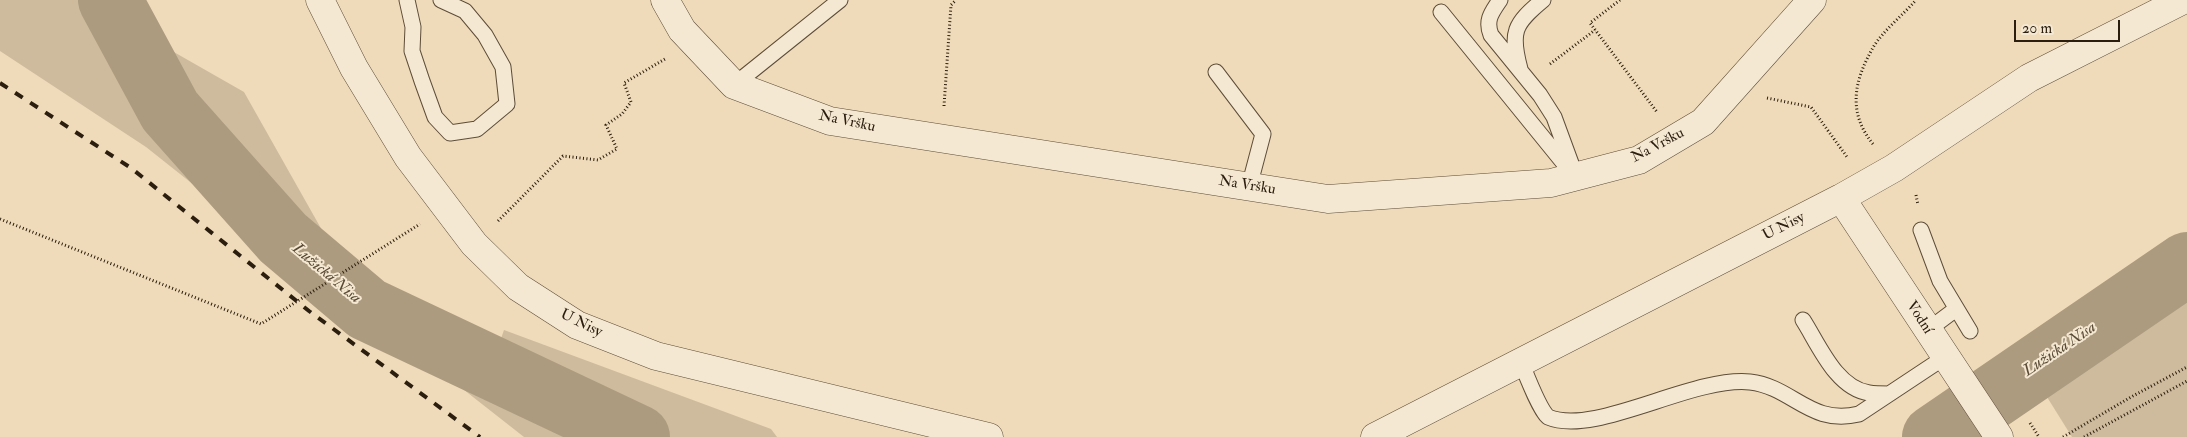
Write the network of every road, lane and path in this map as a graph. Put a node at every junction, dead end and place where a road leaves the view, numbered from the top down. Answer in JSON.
{"nodes":[{"id":1,"x":320,"y":0,"type":"edge"},
{"id":2,"x":407,"y":0,"type":"edge"},
{"id":3,"x":441,"y":0,"type":"edge"},
{"id":4,"x":665,"y":0,"type":"edge"},
{"id":5,"x":840,"y":0,"type":"edge"},
{"id":6,"x":956,"y":0,"type":"edge"},
{"id":7,"x":1500,"y":0,"type":"edge"},
{"id":8,"x":1543,"y":0,"type":"edge"},
{"id":9,"x":1619,"y":0,"type":"edge"},
{"id":10,"x":1812,"y":0,"type":"edge"},
{"id":11,"x":1916,"y":0,"type":"edge"},
{"id":12,"x":2183,"y":0,"type":"edge"},
{"id":13,"x":1441,"y":12,"type":"dead end"},
{"id":14,"x":1595,"y":30,"type":"junction"},
{"id":15,"x":694,"y":42,"type":"junction"},
{"id":16,"x":1216,"y":72,"type":"dead end"},
{"id":17,"x":1524,"y":77,"type":"junction"},
{"id":18,"x":734,"y":85,"type":"junction"},
{"id":19,"x":1760,"y":97,"type":"dead end"},
{"id":20,"x":1659,"y":115,"type":"dead end"},
{"id":21,"x":942,"y":139,"type":"junction"},
{"id":22,"x":1876,"y":148,"type":"dead end"},
{"id":23,"x":1852,"y":163,"type":"dead end"},
{"id":24,"x":1575,"y":177,"type":"junction"},
{"id":25,"x":1249,"y":187,"type":"junction"},
{"id":26,"x":1841,"y":198,"type":"junction"},
{"id":27,"x":447,"y":208,"type":"junction"},
{"id":28,"x":0,"y":219,"type":"edge"},
{"id":29,"x":1921,"y":230,"type":"dead end"},
{"id":30,"x":474,"y":244,"type":"junction"},
{"id":31,"x":1956,"y":309,"type":"junction"},
{"id":32,"x":1803,"y":320,"type":"dead end"},
{"id":33,"x":1928,"y":330,"type":"junction"},
{"id":34,"x":1970,"y":331,"type":"dead end"},
{"id":35,"x":1521,"y":362,"type":"junction"},
{"id":36,"x":1952,"y":367,"type":"junction"},
{"id":37,"x":2187,"y":367,"type":"edge"},
{"id":38,"x":2187,"y":382,"type":"edge"},
{"id":39,"x":1889,"y":394,"type":"junction"},
{"id":40,"x":1995,"y":431,"type":"edge"},
{"id":41,"x":989,"y":437,"type":"edge"},
{"id":42,"x":1375,"y":437,"type":"edge"},
{"id":43,"x":2063,"y":437,"type":"edge"},
{"id":44,"x":2084,"y":437,"type":"edge"}],
"edges":[{"from":1,"to":27,"type":"street","name":"U Nisy"},
{"from":2,"to":3,"type":"lane"},
{"from":4,"to":15,"type":"street","name":"Na Vršku"},
{"from":5,"to":18,"type":"lane"},
{"from":6,"to":21,"type":"path"},
{"from":7,"to":17,"type":"lane"},
{"from":8,"to":17,"type":"lane"},
{"from":9,"to":14,"type":"path"},
{"from":10,"to":24,"type":"street","name":"Na Vršku"},
{"from":11,"to":22,"type":"path"},
{"from":12,"to":26,"type":"street","name":"U Nisy"},
{"from":13,"to":24,"type":"lane"},
{"from":14,"to":17,"type":"path"},
{"from":14,"to":20,"type":"path"},
{"from":15,"to":18,"type":"street","name":"Na Vršku"},
{"from":15,"to":30,"type":"path"},
{"from":16,"to":25,"type":"lane"},
{"from":17,"to":24,"type":"lane"},
{"from":18,"to":21,"type":"street","name":"Na Vršku"},
{"from":19,"to":23,"type":"path"},
{"from":21,"to":25,"type":"street","name":"Na Vršku"},
{"from":24,"to":25,"type":"street","name":"Na Vršku"},
{"from":26,"to":33,"type":"street","name":"Vodní"},
{"from":26,"to":35,"type":"street","name":"U Nisy"},
{"from":27,"to":28,"type":"path"},
{"from":27,"to":30,"type":"street","name":"U Nisy"},
{"from":29,"to":31,"type":"lane"},
{"from":30,"to":41,"type":"street","name":"U Nisy"},
{"from":31,"to":33,"type":"lane"},
{"from":31,"to":34,"type":"lane"},
{"from":32,"to":39,"type":"lane"},
{"from":33,"to":36,"type":"street","name":"Vodní"},
{"from":35,"to":39,"type":"lane"},
{"from":35,"to":42,"type":"street","name":"U Nisy"},
{"from":36,"to":39,"type":"lane"},
{"from":36,"to":40,"type":"street","name":"Vodní"},
{"from":37,"to":43,"type":"path"},
{"from":38,"to":44,"type":"path"}]}
